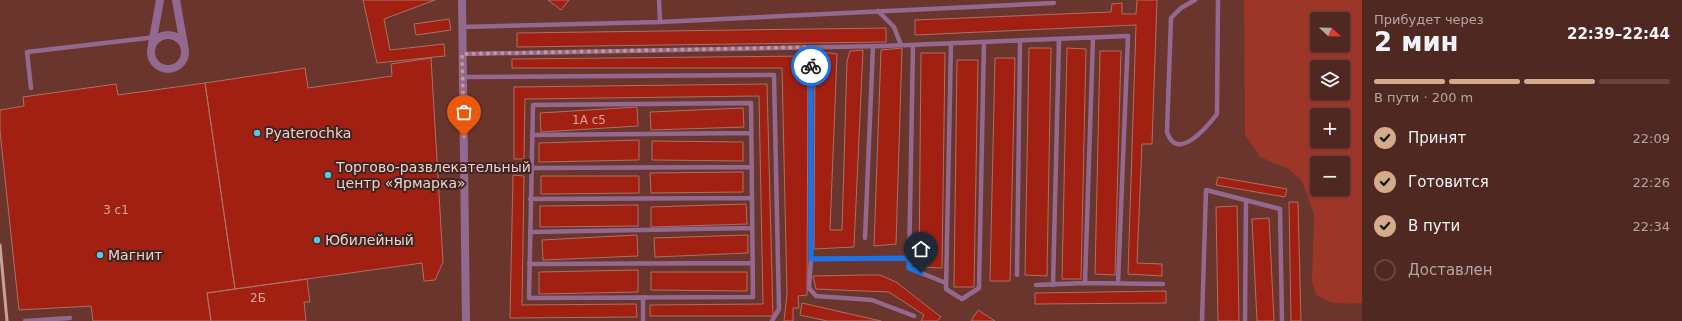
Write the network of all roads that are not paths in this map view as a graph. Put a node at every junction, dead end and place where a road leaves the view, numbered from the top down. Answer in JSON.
{"nodes":[{"id":1,"x":160,"y":0,"type":"edge"},
{"id":2,"x":176,"y":0,"type":"edge"},
{"id":3,"x":462,"y":0,"type":"edge"},
{"id":4,"x":658,"y":0,"type":"edge"},
{"id":5,"x":1195,"y":0,"type":"edge"},
{"id":6,"x":1218,"y":0,"type":"edge"},
{"id":7,"x":1054,"y":3,"type":"dead end"},
{"id":8,"x":878,"y":11,"type":"junction"},
{"id":9,"x":660,"y":22,"type":"junction"},
{"id":10,"x":462,"y":26,"type":"junction"},
{"id":11,"x":165,"y":36,"type":"junction"},
{"id":12,"x":154,"y":37,"type":"junction"},
{"id":13,"x":1093,"y":38,"type":"junction"},
{"id":14,"x":1059,"y":39,"type":"junction"},
{"id":15,"x":1020,"y":41,"type":"junction"},
{"id":16,"x":984,"y":42,"type":"junction"},
{"id":17,"x":951,"y":43,"type":"junction"},
{"id":18,"x":901,"y":45,"type":"junction"},
{"id":19,"x":913,"y":45,"type":"junction"},
{"id":20,"x":152,"y":46,"type":"junction"},
{"id":21,"x":873,"y":46,"type":"junction"},
{"id":22,"x":811,"y":47,"type":"junction"},
{"id":23,"x":185,"y":50,"type":"junction"},
{"id":24,"x":462,"y":54,"type":"junction"},
{"id":25,"x":463,"y":77,"type":"junction"},
{"id":26,"x":31,"y":88,"type":"dead end"},
{"id":27,"x":751,"y":133,"type":"junction"},
{"id":28,"x":532,"y":135,"type":"junction"},
{"id":29,"x":464,"y":166,"type":"junction"},
{"id":30,"x":752,"y":167,"type":"junction"},
{"id":31,"x":531,"y":168,"type":"junction"},
{"id":32,"x":752,"y":198,"type":"junction"},
{"id":33,"x":530,"y":199,"type":"junction"},
{"id":34,"x":1246,"y":200,"type":"junction"},
{"id":35,"x":752,"y":228,"type":"junction"},
{"id":36,"x":530,"y":232,"type":"junction"},
{"id":37,"x":865,"y":238,"type":"dead end"},
{"id":38,"x":909,"y":258,"type":"junction"},
{"id":39,"x":811,"y":259,"type":"junction"},
{"id":40,"x":529,"y":264,"type":"junction"},
{"id":41,"x":753,"y":264,"type":"junction"},
{"id":42,"x":1017,"y":275,"type":"dead end"},
{"id":43,"x":946,"y":283,"type":"junction"},
{"id":44,"x":1085,"y":283,"type":"junction"},
{"id":45,"x":1118,"y":283,"type":"junction"},
{"id":46,"x":1163,"y":284,"type":"dead end"},
{"id":47,"x":1036,"y":285,"type":"dead end"},
{"id":48,"x":1053,"y":285,"type":"junction"},
{"id":49,"x":643,"y":297,"type":"junction"},
{"id":50,"x":914,"y":316,"type":"dead end"},
{"id":51,"x":70,"y":318,"type":"dead end"},
{"id":52,"x":24,"y":321,"type":"edge"},
{"id":53,"x":466,"y":321,"type":"edge"},
{"id":54,"x":643,"y":321,"type":"edge"},
{"id":55,"x":772,"y":321,"type":"edge"},
{"id":56,"x":1202,"y":321,"type":"edge"},
{"id":57,"x":1245,"y":321,"type":"edge"},
{"id":58,"x":1282,"y":321,"type":"edge"}],
"edges":[{"from":1,"to":12,"type":"street"},
{"from":2,"to":23,"type":"street"},
{"from":3,"to":10,"type":"street"},
{"from":4,"to":9,"type":"lane"},
{"from":5,"to":6,"type":"lane"},
{"from":7,"to":8,"type":"lane"},
{"from":8,"to":9,"type":"lane"},
{"from":8,"to":18,"type":"lane"},
{"from":9,"to":10,"type":"lane"},
{"from":10,"to":24,"type":"street"},
{"from":11,"to":12,"type":"lane"},
{"from":11,"to":20,"type":"street"},
{"from":11,"to":23,"type":"street"},
{"from":12,"to":20,"type":"street"},
{"from":12,"to":26,"type":"lane"},
{"from":13,"to":14,"type":"lane"},
{"from":13,"to":44,"type":"lane"},
{"from":13,"to":45,"type":"lane"},
{"from":14,"to":15,"type":"lane"},
{"from":14,"to":48,"type":"lane"},
{"from":15,"to":16,"type":"lane"},
{"from":15,"to":42,"type":"lane"},
{"from":16,"to":17,"type":"lane"},
{"from":16,"to":43,"type":"lane"},
{"from":17,"to":19,"type":"lane"},
{"from":17,"to":43,"type":"lane"},
{"from":18,"to":19,"type":"lane"},
{"from":18,"to":21,"type":"lane"},
{"from":19,"to":38,"type":"lane"},
{"from":20,"to":23,"type":"street"},
{"from":21,"to":22,"type":"lane"},
{"from":21,"to":37,"type":"lane"},
{"from":22,"to":24,"type":"lane"},
{"from":22,"to":39,"type":"lane"},
{"from":24,"to":25,"type":"street"},
{"from":25,"to":29,"type":"street"},
{"from":25,"to":55,"type":"lane"},
{"from":27,"to":28,"type":"lane"},
{"from":27,"to":28,"type":"lane"},
{"from":27,"to":30,"type":"lane"},
{"from":28,"to":31,"type":"lane"},
{"from":29,"to":31,"type":"lane"},
{"from":29,"to":53,"type":"street"},
{"from":30,"to":31,"type":"lane"},
{"from":30,"to":32,"type":"lane"},
{"from":31,"to":33,"type":"lane"},
{"from":32,"to":33,"type":"lane"},
{"from":32,"to":35,"type":"lane"},
{"from":33,"to":36,"type":"lane"},
{"from":34,"to":56,"type":"lane"},
{"from":34,"to":57,"type":"lane"},
{"from":34,"to":58,"type":"lane"},
{"from":35,"to":36,"type":"lane"},
{"from":35,"to":41,"type":"lane"},
{"from":36,"to":40,"type":"lane"},
{"from":38,"to":39,"type":"lane"},
{"from":38,"to":43,"type":"lane"},
{"from":39,"to":50,"type":"lane"},
{"from":40,"to":41,"type":"lane"},
{"from":40,"to":49,"type":"lane"},
{"from":41,"to":49,"type":"lane"},
{"from":44,"to":45,"type":"lane"},
{"from":44,"to":48,"type":"lane"},
{"from":45,"to":46,"type":"lane"},
{"from":47,"to":48,"type":"lane"},
{"from":49,"to":54,"type":"lane"},
{"from":51,"to":52,"type":"lane"}]}
